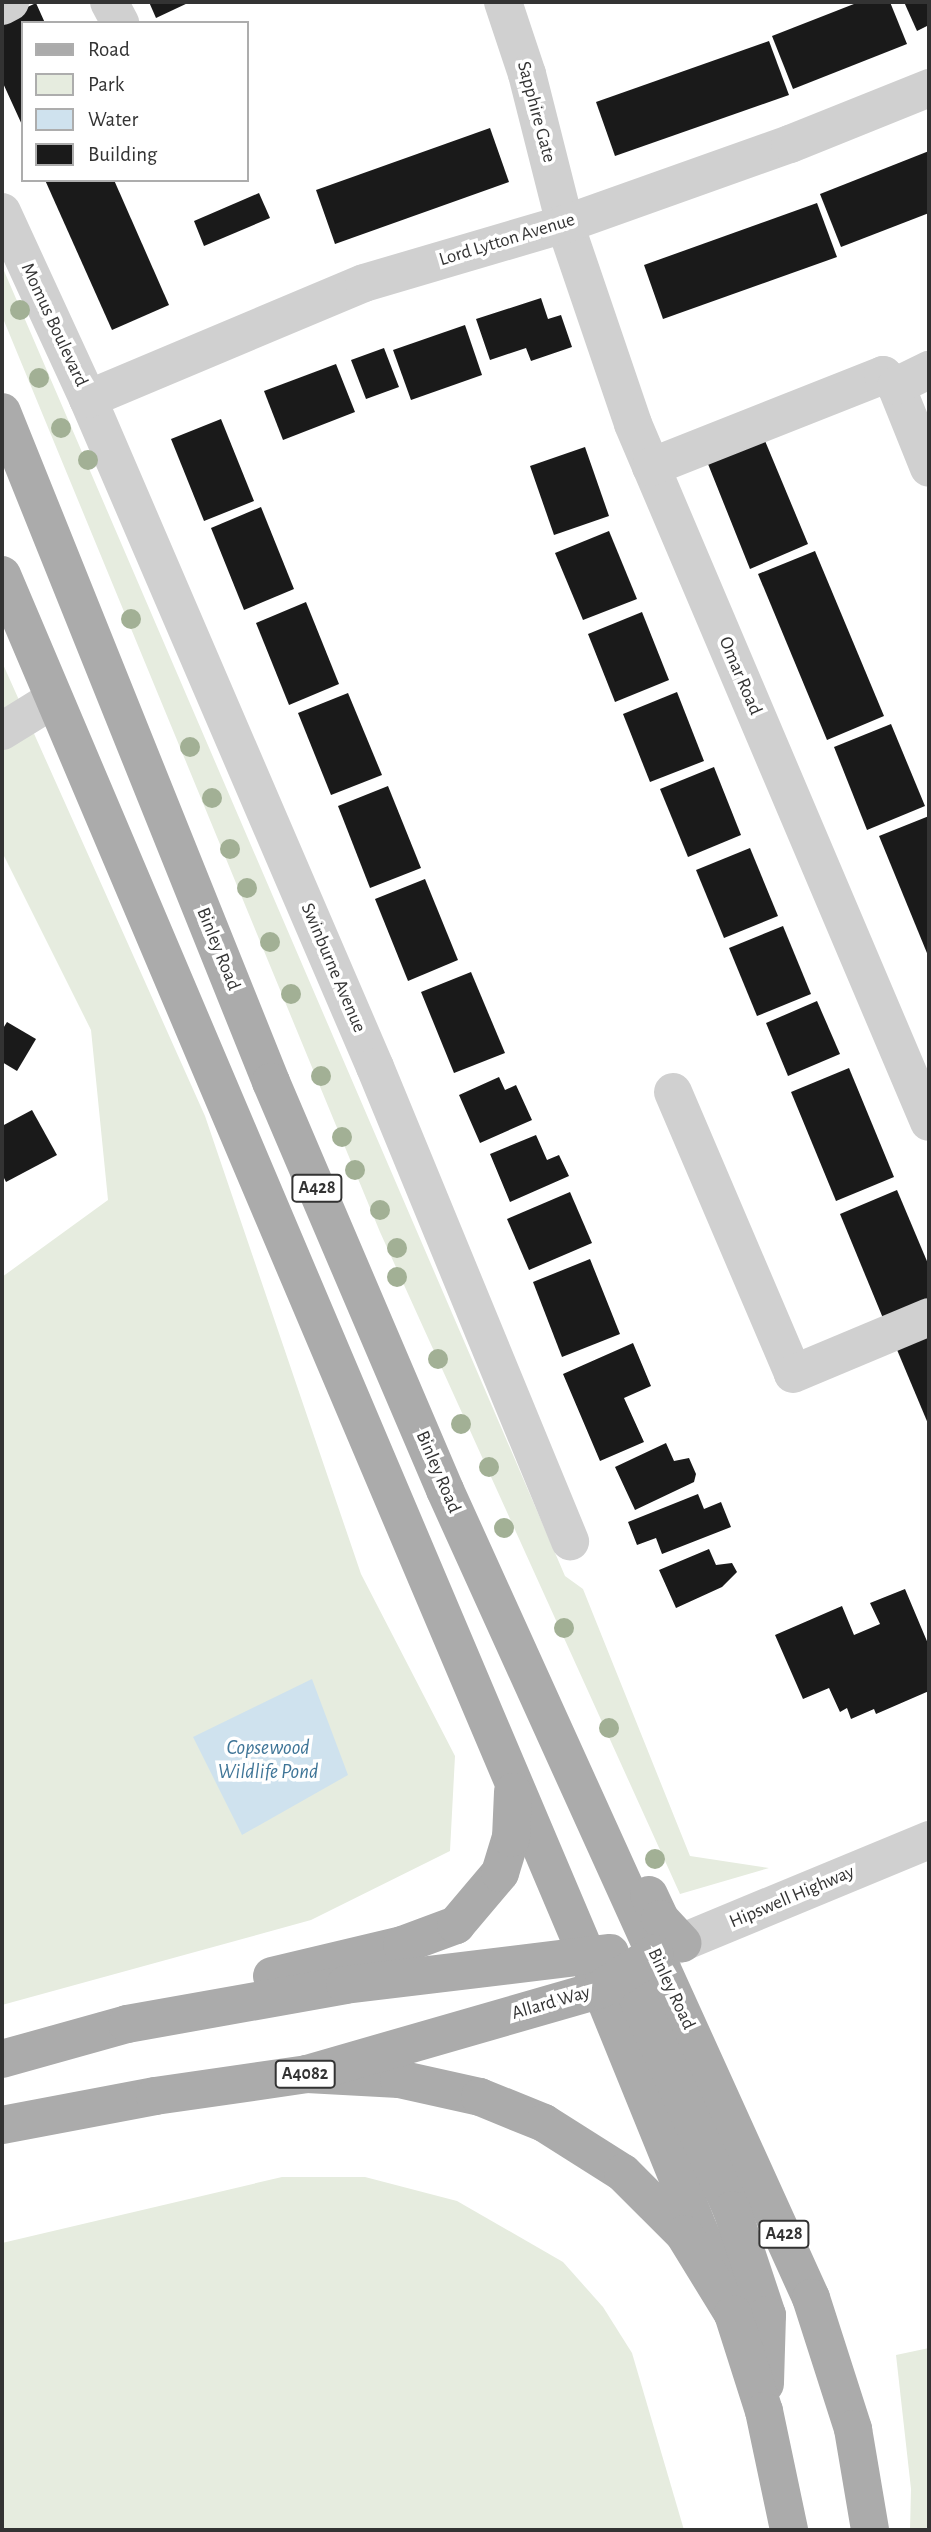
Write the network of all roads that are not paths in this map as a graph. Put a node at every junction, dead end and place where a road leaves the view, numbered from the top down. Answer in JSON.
{"nodes":[{"id":1,"x":10,"y":2,"type":"edge"},
{"id":2,"x":109,"y":2,"type":"edge"},
{"id":3,"x":503,"y":2,"type":"edge"},
{"id":4,"x":2,"y":6,"type":"edge"},
{"id":5,"x":119,"y":21,"type":"edge"},
{"id":6,"x":929,"y":88,"type":"edge"},
{"id":7,"x":2,"y":212,"type":"edge"},
{"id":8,"x":565,"y":224,"type":"junction"},
{"id":9,"x":912,"y":378,"type":"edge"},
{"id":10,"x":88,"y":399,"type":"junction"},
{"id":11,"x":2,"y":412,"type":"edge"},
{"id":12,"x":651,"y":467,"type":"junction"},
{"id":13,"x":929,"y":468,"type":"edge"},
{"id":14,"x":2,"y":575,"type":"edge"},
{"id":15,"x":54,"y":699,"type":"junction"},
{"id":16,"x":2,"y":731,"type":"edge"},
{"id":17,"x":673,"y":1092,"type":"dead end"},
{"id":18,"x":929,"y":1122,"type":"edge"},
{"id":19,"x":929,"y":1317,"type":"edge"},
{"id":20,"x":570,"y":1541,"type":"dead end"},
{"id":21,"x":513,"y":1784,"type":"junction"},
{"id":22,"x":929,"y":1840,"type":"edge"},
{"id":23,"x":668,"y":1948,"type":"junction"},
{"id":24,"x":585,"y":1953,"type":"junction"},
{"id":25,"x":601,"y":1989,"type":"junction"},
{"id":26,"x":128,"y":2024,"type":"junction"},
{"id":27,"x":2,"y":2059,"type":"edge"},
{"id":28,"x":307,"y":2074,"type":"junction"},
{"id":29,"x":2,"y":2125,"type":"edge"},
{"id":30,"x":733,"y":2314,"type":"junction"},
{"id":31,"x":764,"y":2411,"type":"junction"},
{"id":32,"x":789,"y":2530,"type":"edge"},
{"id":33,"x":870,"y":2530,"type":"edge"}],
"edges":[{"from":1,"to":4,"type":"street"},
{"from":2,"to":5,"type":"street"},
{"from":3,"to":8,"type":"street","name":"Sapphire Gate"},
{"from":6,"to":8,"type":"street","name":"Lord Lytton Avenue"},
{"from":7,"to":10,"type":"street","name":"Momus Boulevard"},
{"from":8,"to":10,"type":"street","name":"Lord Lytton Avenue"},
{"from":8,"to":12,"type":"street","name":"Omar Road"},
{"from":9,"to":12,"type":"street"},
{"from":9,"to":13,"type":"street"},
{"from":10,"to":20,"type":"street","name":"Swinburne Avenue"},
{"from":11,"to":23,"type":"main road","name":"Binley Road","number":"A428"},
{"from":12,"to":18,"type":"street","name":"Omar Road"},
{"from":14,"to":15,"type":"main road","number":"A428"},
{"from":15,"to":16,"type":"street"},
{"from":15,"to":21,"type":"main road","number":"A428"},
{"from":17,"to":19,"type":"street"},
{"from":21,"to":24,"type":"main road","number":"A428"},
{"from":21,"to":26,"type":"main road","name":"Allard Way"},
{"from":22,"to":23,"type":"street","name":"Hipswell Highway"},
{"from":23,"to":24,"type":"main road","name":"Allard Way"},
{"from":23,"to":25,"type":"main road","name":"Allard Way","number":"A4082"},
{"from":23,"to":31,"type":"main road"},
{"from":23,"to":33,"type":"main road","name":"Binley Road","number":"A428"},
{"from":24,"to":25,"type":"main road","number":"A428"},
{"from":24,"to":26,"type":"main road","name":"Allard Way"},
{"from":25,"to":28,"type":"main road","name":"Allard Way","number":"A4082"},
{"from":25,"to":30,"type":"main road","number":"A428"},
{"from":26,"to":27,"type":"main road","name":"Allard Way"},
{"from":28,"to":29,"type":"main road","name":"Allard Way","number":"A4082"},
{"from":28,"to":30,"type":"main road"},
{"from":30,"to":31,"type":"main road","number":"A428"},
{"from":31,"to":32,"type":"main road","number":"A428"}]}
